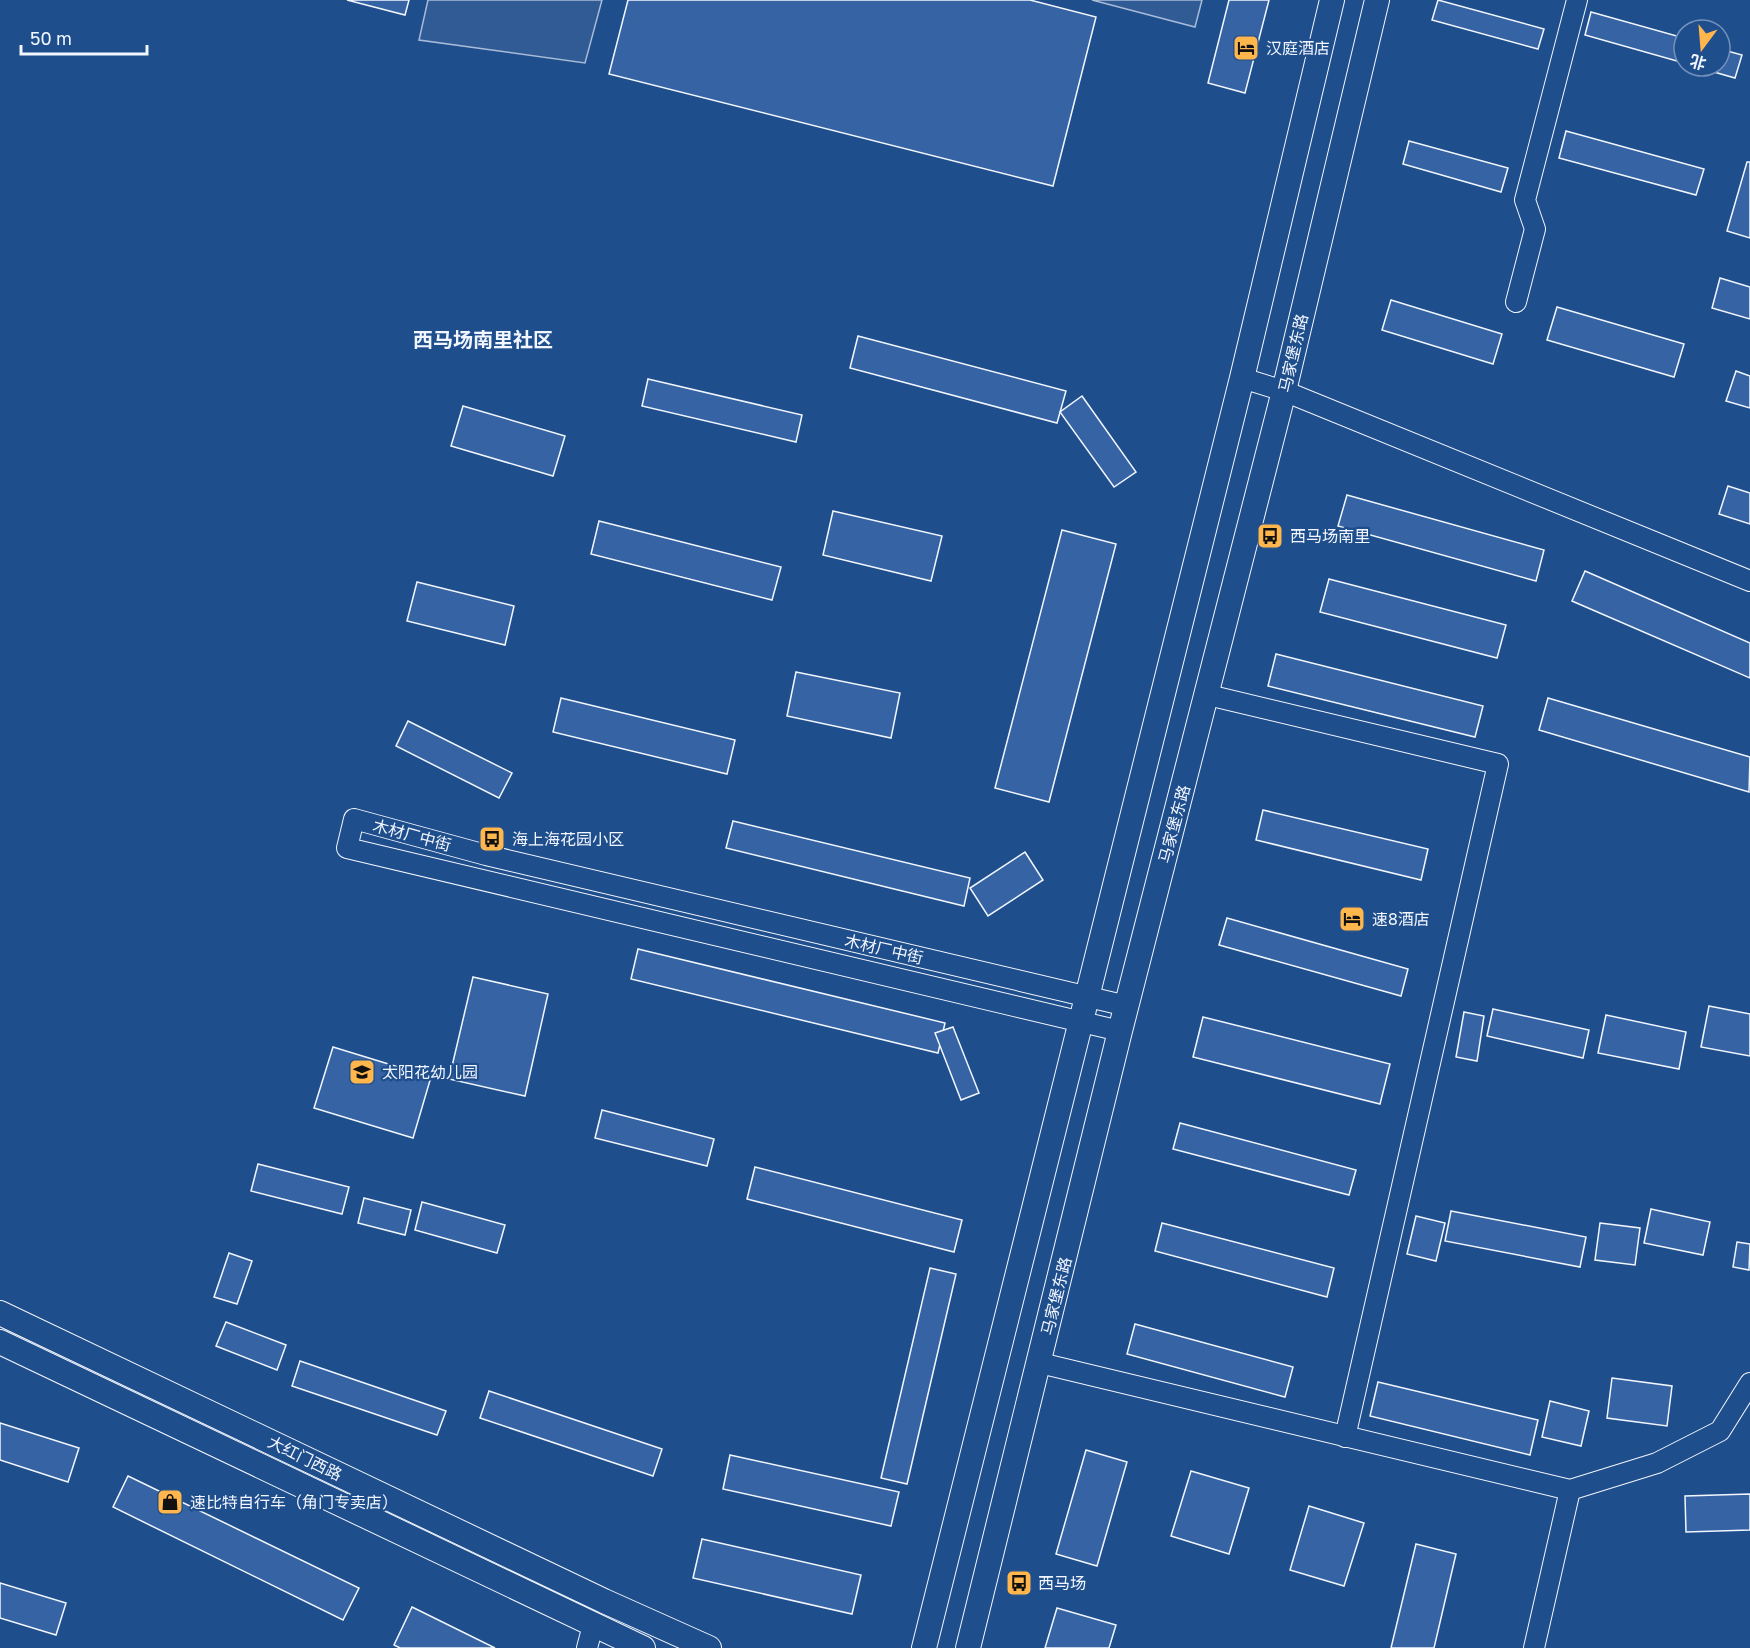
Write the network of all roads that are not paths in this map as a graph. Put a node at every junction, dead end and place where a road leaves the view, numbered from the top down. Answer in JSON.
{"nodes":[{"id":1,"x":1332,"y":0,"type":"edge"},
{"id":2,"x":1377,"y":0,"type":"edge"},
{"id":3,"x":1577,"y":0,"type":"edge"},
{"id":4,"x":1515,"y":302,"type":"dead end"},
{"id":5,"x":1242,"y":378,"type":"junction"},
{"id":6,"x":1284,"y":391,"type":"junction"},
{"id":7,"x":1750,"y":581,"type":"edge"},
{"id":8,"x":1208,"y":695,"type":"junction"},
{"id":9,"x":1087,"y":997,"type":"junction"},
{"id":10,"x":1127,"y":1006,"type":"junction"},
{"id":11,"x":1081,"y":1021,"type":"junction"},
{"id":12,"x":1120,"y":1030,"type":"junction"},
{"id":13,"x":0,"y":1313,"type":"edge"},
{"id":14,"x":0,"y":1342,"type":"edge"},
{"id":15,"x":1040,"y":1363,"type":"junction"},
{"id":16,"x":1750,"y":1383,"type":"edge"},
{"id":17,"x":1345,"y":1437,"type":"junction"},
{"id":18,"x":1570,"y":1490,"type":"junction"},
{"id":19,"x":590,"y":1637,"type":"edge"},
{"id":20,"x":643,"y":1648,"type":"edge"},
{"id":21,"x":708,"y":1648,"type":"edge"},
{"id":22,"x":924,"y":1648,"type":"edge"},
{"id":23,"x":968,"y":1648,"type":"edge"},
{"id":24,"x":1534,"y":1648,"type":"edge"}],
"edges":[{"from":1,"to":5,"type":"main road"},
{"from":2,"to":6,"type":"main road","name":"马家堡东路"},
{"from":3,"to":4,"type":"street"},
{"from":5,"to":6,"type":"street"},
{"from":5,"to":9,"type":"main road"},
{"from":6,"to":7,"type":"street"},
{"from":6,"to":8,"type":"main road","name":"马家堡东路"},
{"from":8,"to":10,"type":"main road","name":"马家堡东路"},
{"from":8,"to":17,"type":"street"},
{"from":9,"to":10,"type":"street","name":"木材厂中街"},
{"from":9,"to":11,"type":"main road"},
{"from":9,"to":11,"type":"street","name":"木材厂中街"},
{"from":10,"to":12,"type":"main road","name":"马家堡东路"},
{"from":11,"to":12,"type":"street"},
{"from":11,"to":22,"type":"main road"},
{"from":12,"to":15,"type":"main road","name":"马家堡东路"},
{"from":13,"to":21,"type":"main road","name":"大红门西路"},
{"from":14,"to":19,"type":"main road","name":"大红门西路"},
{"from":15,"to":17,"type":"street"},
{"from":15,"to":23,"type":"main road","name":"马家堡东路"},
{"from":16,"to":18,"type":"street"},
{"from":17,"to":18,"type":"street"},
{"from":18,"to":24,"type":"street"},
{"from":19,"to":20,"type":"main road","name":"大红门西路"}]}
